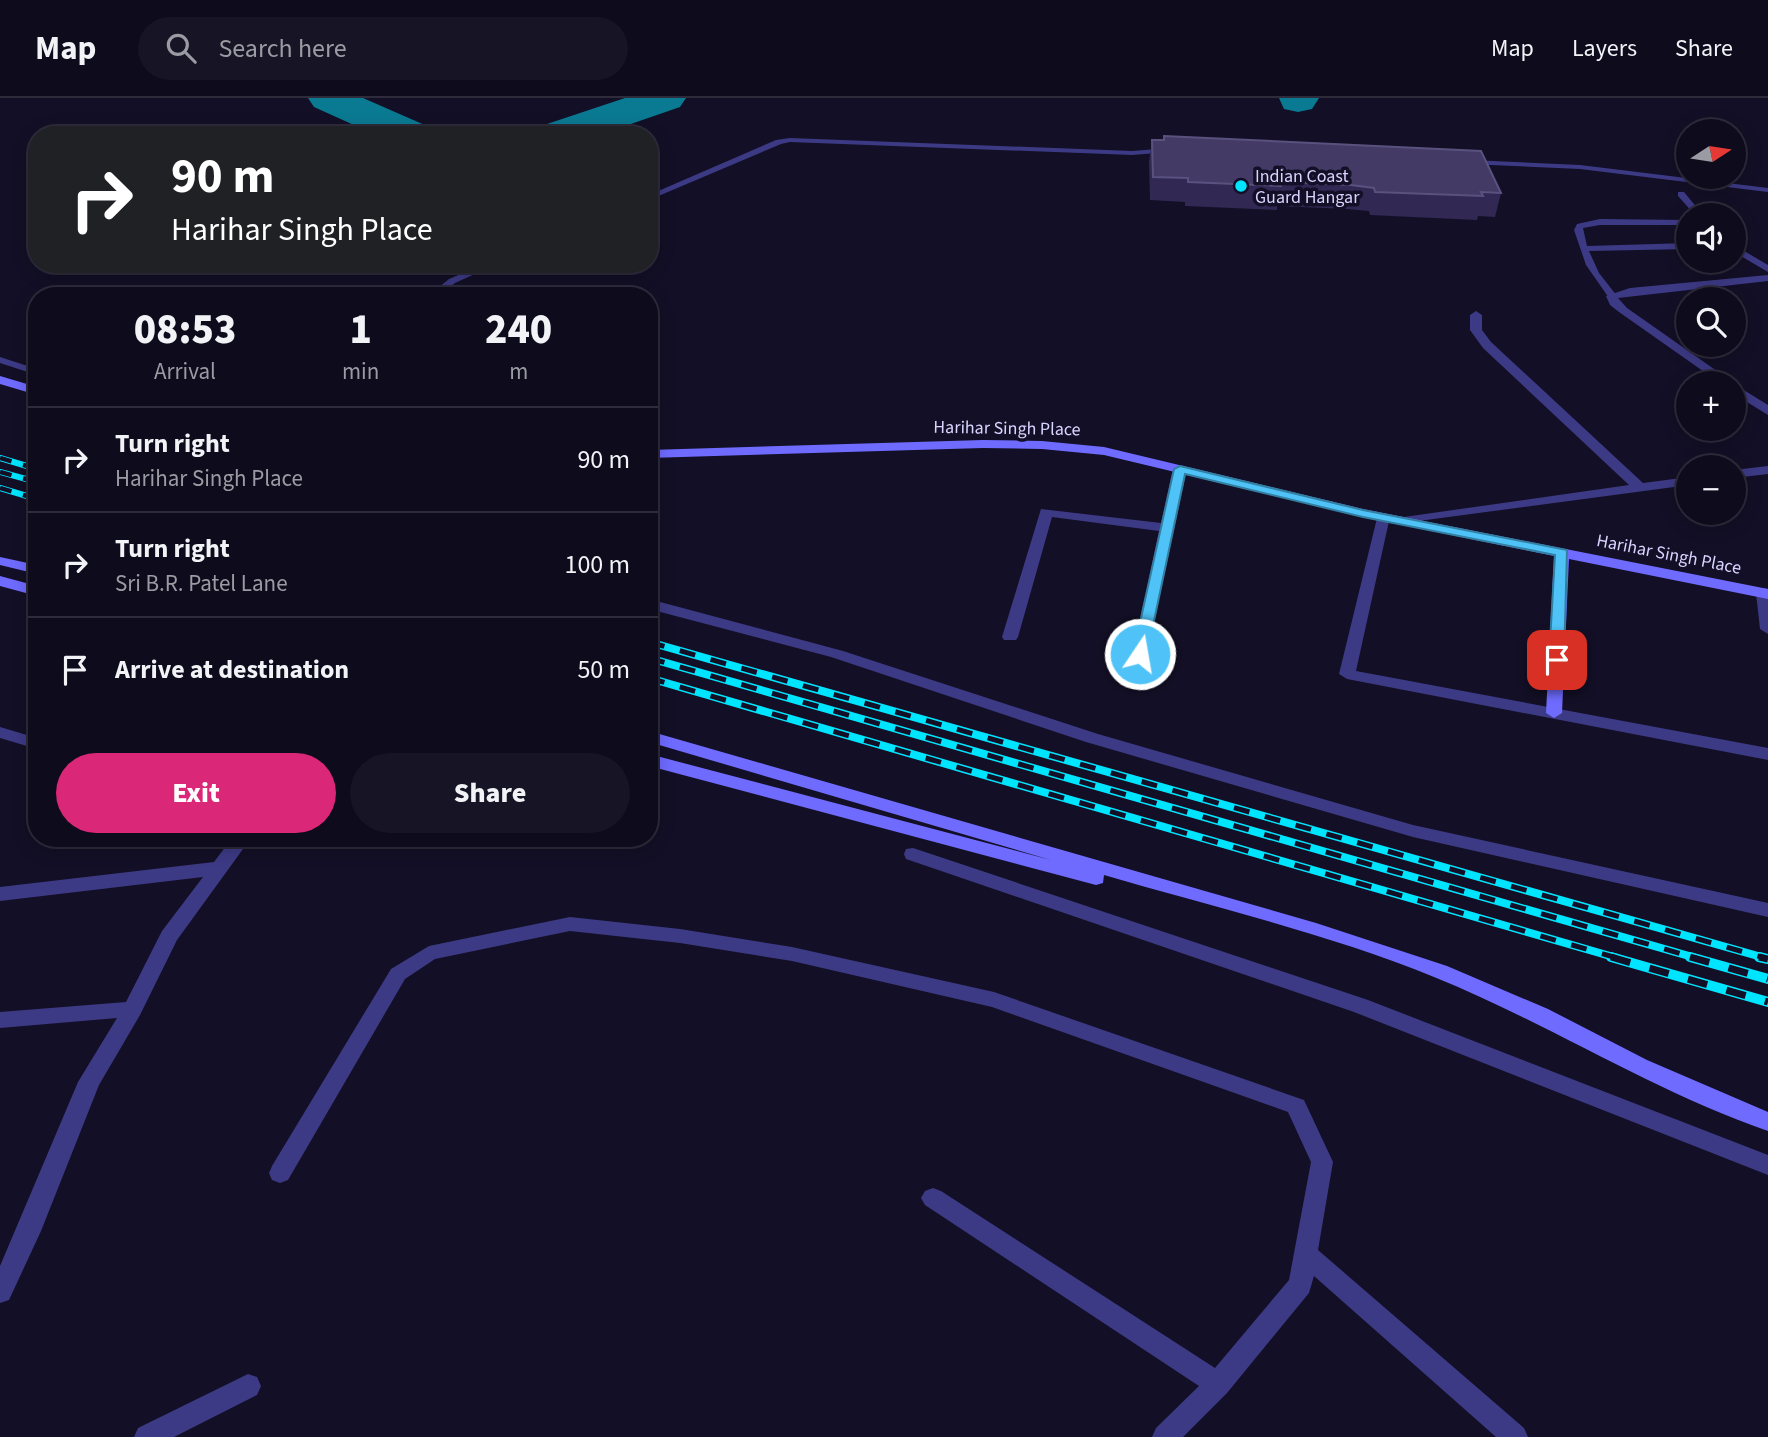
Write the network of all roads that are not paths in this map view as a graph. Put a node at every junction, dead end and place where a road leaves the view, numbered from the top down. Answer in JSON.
{"nodes":[{"id":1,"x":1182,"y":151,"type":"edge"},
{"id":2,"x":1460,"y":162,"type":"edge"},
{"id":3,"x":1768,"y":190,"type":"edge"},
{"id":4,"x":658,"y":194,"type":"edge"},
{"id":5,"x":1681,"y":194,"type":"dead end"},
{"id":6,"x":1688,"y":203,"type":"edge"},
{"id":7,"x":1676,"y":224,"type":"edge"},
{"id":8,"x":1676,"y":246,"type":"edge"},
{"id":9,"x":1583,"y":249,"type":"junction"},
{"id":10,"x":1746,"y":257,"type":"edge"},
{"id":11,"x":1768,"y":269,"type":"edge"},
{"id":12,"x":471,"y":273,"type":"edge"},
{"id":13,"x":1768,"y":278,"type":"edge"},
{"id":14,"x":444,"y":287,"type":"edge"},
{"id":15,"x":1612,"y":296,"type":"junction"},
{"id":16,"x":1476,"y":315,"type":"dead end"},
{"id":17,"x":0,"y":360,"type":"edge"},
{"id":18,"x":28,"y":369,"type":"edge"},
{"id":19,"x":1711,"y":371,"type":"edge"},
{"id":20,"x":0,"y":380,"type":"edge"},
{"id":21,"x":28,"y":388,"type":"edge"},
{"id":22,"x":1746,"y":396,"type":"edge"},
{"id":23,"x":1768,"y":411,"type":"edge"},
{"id":24,"x":658,"y":454,"type":"edge"},
{"id":25,"x":1180,"y":469,"type":"junction"},
{"id":26,"x":1768,"y":470,"type":"edge"},
{"id":27,"x":1746,"y":473,"type":"edge"},
{"id":28,"x":1676,"y":483,"type":"edge"},
{"id":29,"x":1639,"y":487,"type":"junction"},
{"id":30,"x":1390,"y":519,"type":"junction"},
{"id":31,"x":1167,"y":528,"type":"junction"},
{"id":32,"x":1562,"y":553,"type":"junction"},
{"id":33,"x":0,"y":561,"type":"edge"},
{"id":34,"x":28,"y":568,"type":"edge"},
{"id":35,"x":2,"y":584,"type":"edge"},
{"id":36,"x":28,"y":590,"type":"edge"},
{"id":37,"x":1766,"y":594,"type":"edge"},
{"id":38,"x":658,"y":606,"type":"edge"},
{"id":39,"x":1768,"y":629,"type":"edge"},
{"id":40,"x":1010,"y":637,"type":"dead end"},
{"id":41,"x":1135,"y":680,"type":"dead end"},
{"id":42,"x":1554,"y":713,"type":"junction"},
{"id":43,"x":0,"y":732,"type":"edge"},
{"id":44,"x":658,"y":739,"type":"edge"},
{"id":45,"x":28,"y":741,"type":"edge"},
{"id":46,"x":1768,"y":754,"type":"edge"},
{"id":47,"x":658,"y":762,"type":"edge"},
{"id":48,"x":235,"y":847,"type":"edge"},
{"id":49,"x":913,"y":854,"type":"dead end"},
{"id":50,"x":219,"y":868,"type":"junction"},
{"id":51,"x":0,"y":894,"type":"edge"},
{"id":52,"x":1768,"y":910,"type":"edge"},
{"id":53,"x":1317,"y":930,"type":"junction"},
{"id":54,"x":133,"y":1009,"type":"junction"},
{"id":55,"x":0,"y":1020,"type":"edge"},
{"id":56,"x":1768,"y":1122,"type":"edge"},
{"id":57,"x":1768,"y":1165,"type":"edge"},
{"id":58,"x":280,"y":1173,"type":"dead end"},
{"id":59,"x":933,"y":1198,"type":"dead end"},
{"id":60,"x":1306,"y":1254,"type":"junction"},
{"id":61,"x":0,"y":1292,"type":"edge"},
{"id":62,"x":1218,"y":1384,"type":"junction"},
{"id":63,"x":248,"y":1385,"type":"dead end"},
{"id":64,"x":147,"y":1437,"type":"edge"},
{"id":65,"x":1165,"y":1437,"type":"edge"},
{"id":66,"x":1515,"y":1437,"type":"edge"}],
"edges":[{"from":1,"to":4,"type":"lane"},
{"from":2,"to":3,"type":"lane"},
{"from":5,"to":6,"type":"lane"},
{"from":7,"to":9,"type":"lane"},
{"from":8,"to":9,"type":"lane"},
{"from":9,"to":15,"type":"lane"},
{"from":10,"to":11,"type":"lane"},
{"from":12,"to":14,"type":"lane"},
{"from":13,"to":15,"type":"street"},
{"from":15,"to":19,"type":"street"},
{"from":16,"to":29,"type":"street"},
{"from":17,"to":18,"type":"lane"},
{"from":20,"to":21,"type":"street"},
{"from":22,"to":23,"type":"street"},
{"from":24,"to":25,"type":"street","name":"Harihar Singh Place"},
{"from":25,"to":30,"type":"street","name":"Harihar Singh Place"},
{"from":25,"to":31,"type":"street"},
{"from":26,"to":27,"type":"street"},
{"from":28,"to":29,"type":"street"},
{"from":29,"to":30,"type":"street"},
{"from":30,"to":32,"type":"street","name":"Harihar Singh Place"},
{"from":30,"to":42,"type":"street"},
{"from":31,"to":40,"type":"street"},
{"from":31,"to":41,"type":"street"},
{"from":32,"to":37,"type":"street","name":"Harihar Singh Place"},
{"from":32,"to":42,"type":"street"},
{"from":33,"to":34,"type":"street"},
{"from":35,"to":36,"type":"street"},
{"from":37,"to":39,"type":"street"},
{"from":38,"to":52,"type":"street"},
{"from":42,"to":46,"type":"street"},
{"from":43,"to":45,"type":"street"},
{"from":44,"to":53,"type":"street"},
{"from":47,"to":53,"type":"street"},
{"from":48,"to":50,"type":"street"},
{"from":49,"to":57,"type":"street"},
{"from":50,"to":51,"type":"street"},
{"from":50,"to":54,"type":"street"},
{"from":53,"to":56,"type":"street"},
{"from":54,"to":55,"type":"street"},
{"from":54,"to":61,"type":"street"},
{"from":58,"to":60,"type":"street"},
{"from":59,"to":62,"type":"street"},
{"from":60,"to":62,"type":"street"},
{"from":60,"to":66,"type":"street"},
{"from":62,"to":65,"type":"street"},
{"from":63,"to":64,"type":"street"}]}
